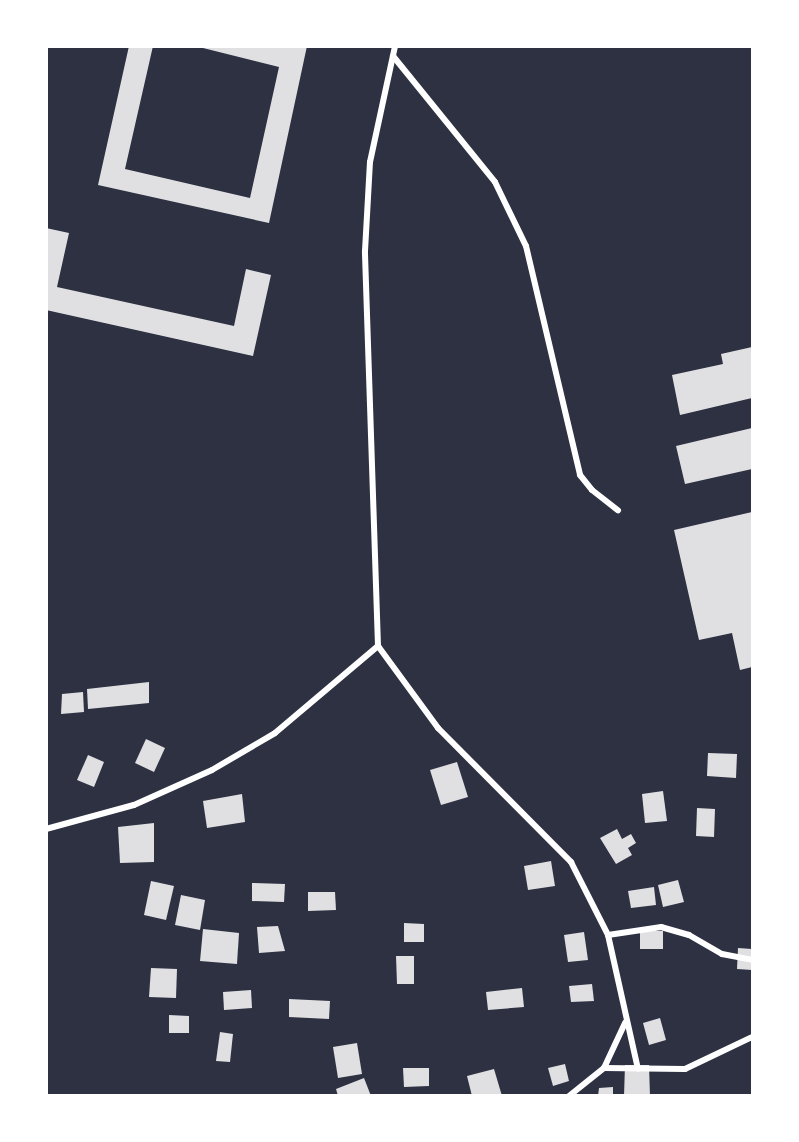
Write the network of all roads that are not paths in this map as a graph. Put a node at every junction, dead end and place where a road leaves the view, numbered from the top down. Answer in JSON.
{"nodes":[{"id":1,"x":395,"y":46,"type":"edge"},
{"id":2,"x":393,"y":56,"type":"junction"},
{"id":3,"x":618,"y":510,"type":"dead end"},
{"id":4,"x":378,"y":646,"type":"junction"},
{"id":5,"x":46,"y":829,"type":"edge"},
{"id":6,"x":608,"y":935,"type":"junction"},
{"id":7,"x":753,"y":960,"type":"edge"},
{"id":8,"x":625,"y":1023,"type":"junction"},
{"id":9,"x":753,"y":1037,"type":"edge"},
{"id":10,"x":604,"y":1068,"type":"junction"},
{"id":11,"x":638,"y":1069,"type":"junction"},
{"id":12,"x":569,"y":1095,"type":"edge"}],
"edges":[{"from":1,"to":2,"type":"street"},
{"from":2,"to":3,"type":"street"},
{"from":2,"to":4,"type":"street"},
{"from":4,"to":5,"type":"street"},
{"from":4,"to":6,"type":"street"},
{"from":6,"to":7,"type":"street"},
{"from":6,"to":8,"type":"street"},
{"from":8,"to":10,"type":"street"},
{"from":8,"to":11,"type":"street"},
{"from":9,"to":11,"type":"street"},
{"from":10,"to":11,"type":"street"},
{"from":10,"to":12,"type":"street"}]}
